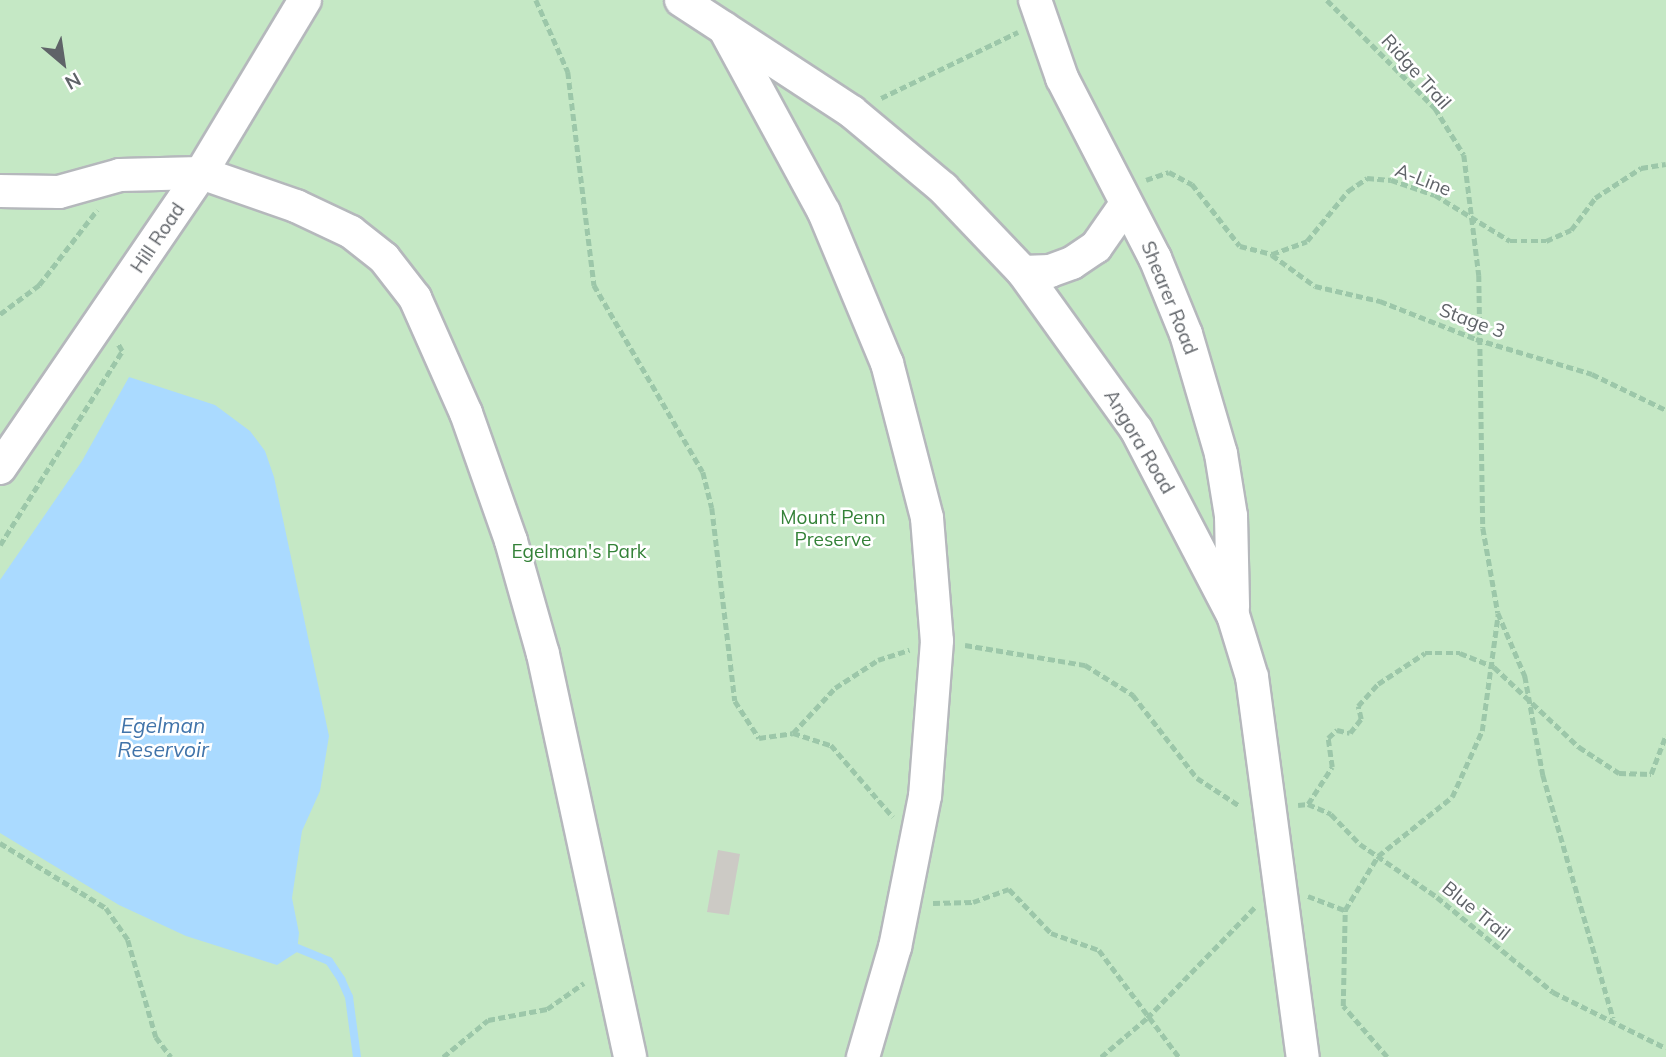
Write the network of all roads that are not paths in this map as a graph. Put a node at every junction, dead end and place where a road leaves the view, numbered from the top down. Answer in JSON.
{"nodes":[{"id":1,"x":305,"y":0,"type":"edge"},
{"id":2,"x":681,"y":0,"type":"edge"},
{"id":3,"x":1038,"y":11,"type":"edge"},
{"id":4,"x":724,"y":27,"type":"junction"},
{"id":5,"x":201,"y":173,"type":"junction"},
{"id":6,"x":0,"y":191,"type":"edge"},
{"id":7,"x":1126,"y":204,"type":"junction"},
{"id":8,"x":1023,"y":272,"type":"junction"},
{"id":9,"x":0,"y":468,"type":"edge"},
{"id":10,"x":1233,"y":615,"type":"junction"},
{"id":11,"x":630,"y":1057,"type":"edge"},
{"id":12,"x":863,"y":1057,"type":"edge"},
{"id":13,"x":1303,"y":1057,"type":"edge"}],
"edges":[{"from":1,"to":5,"type":"street","name":"Hill Road"},
{"from":2,"to":4,"type":"street","name":"Angora Road"},
{"from":3,"to":7,"type":"street","name":"Shearer Road"},
{"from":4,"to":8,"type":"street","name":"Angora Road"},
{"from":4,"to":12,"type":"street"},
{"from":5,"to":6,"type":"street"},
{"from":5,"to":9,"type":"street","name":"Hill Road"},
{"from":5,"to":11,"type":"street"},
{"from":7,"to":8,"type":"street"},
{"from":7,"to":10,"type":"street","name":"Shearer Road"},
{"from":8,"to":10,"type":"street","name":"Angora Road"},
{"from":10,"to":13,"type":"street","name":"Angora Road"}]}
